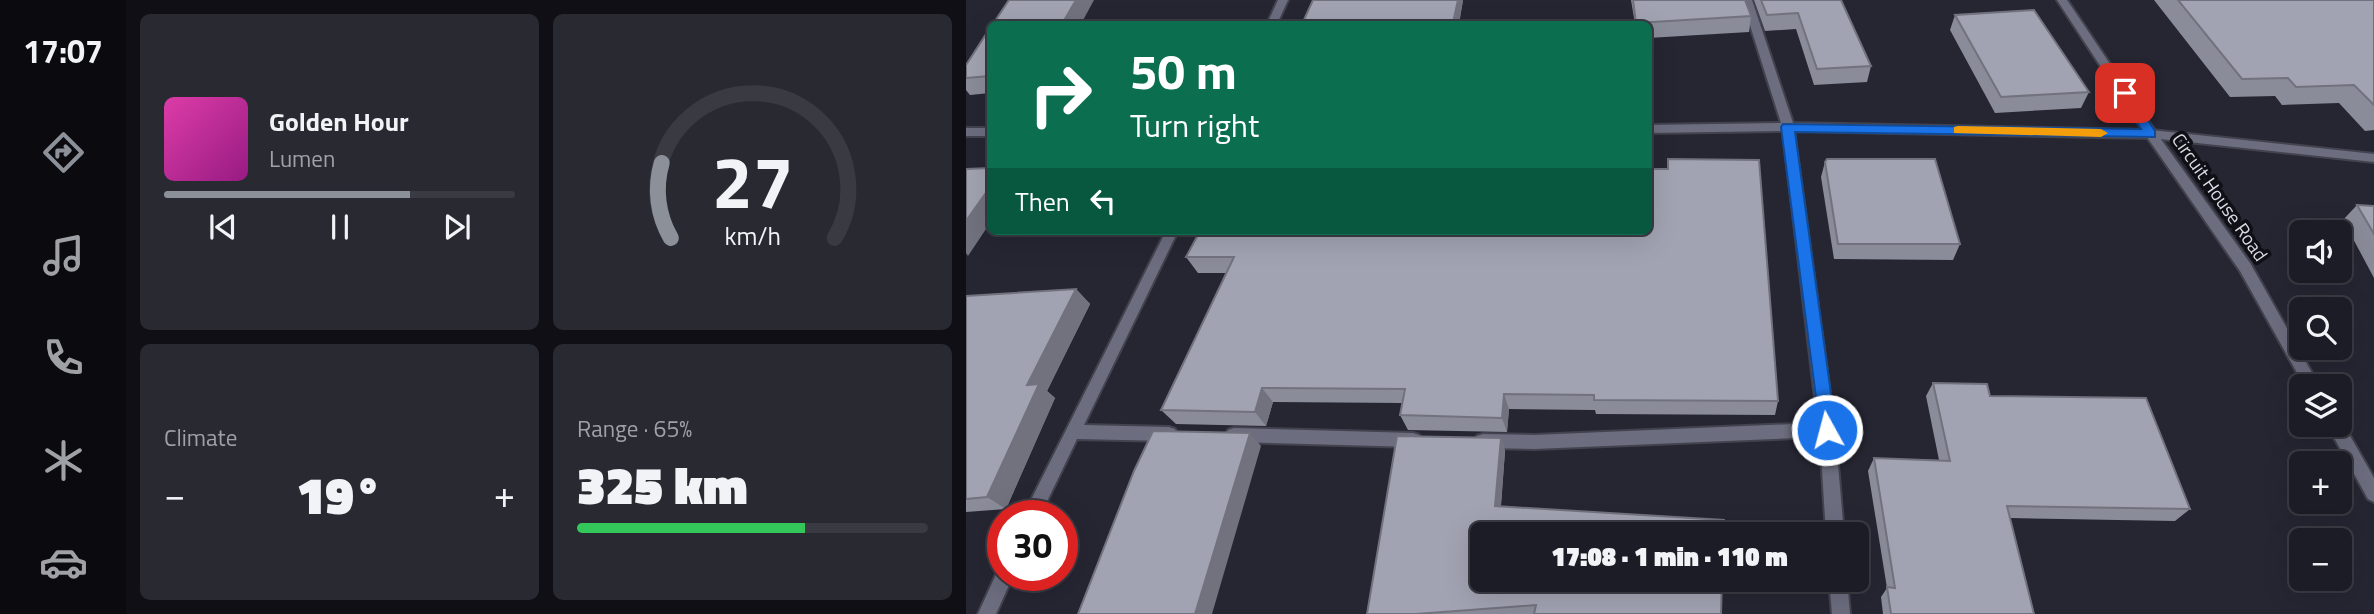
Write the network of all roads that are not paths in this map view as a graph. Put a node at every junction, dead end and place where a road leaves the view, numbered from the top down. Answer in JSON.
{"nodes":[{"id":1,"x":1283,"y":0,"type":"edge"},
{"id":2,"x":1747,"y":0,"type":"edge"},
{"id":3,"x":2062,"y":0,"type":"edge"},
{"id":4,"x":1273,"y":21,"type":"edge"},
{"id":5,"x":1788,"y":127,"type":"junction"},
{"id":6,"x":1652,"y":129,"type":"edge"},
{"id":7,"x":966,"y":132,"type":"edge"},
{"id":8,"x":987,"y":132,"type":"edge"},
{"id":9,"x":2151,"y":134,"type":"junction"},
{"id":10,"x":2374,"y":158,"type":"edge"},
{"id":11,"x":1170,"y":235,"type":"edge"},
{"id":12,"x":2306,"y":374,"type":"edge"},
{"id":13,"x":1827,"y":430,"type":"junction"},
{"id":14,"x":1072,"y":432,"type":"junction"},
{"id":15,"x":1181,"y":434,"type":"edge"},
{"id":16,"x":1222,"y":435,"type":"edge"},
{"id":17,"x":2342,"y":437,"type":"edge"},
{"id":18,"x":1425,"y":440,"type":"edge"},
{"id":19,"x":1466,"y":441,"type":"edge"},
{"id":20,"x":2374,"y":494,"type":"edge"},
{"id":21,"x":1039,"y":500,"type":"edge"},
{"id":22,"x":1834,"y":522,"type":"edge"},
{"id":23,"x":997,"y":591,"type":"edge"},
{"id":24,"x":1839,"y":592,"type":"edge"},
{"id":25,"x":987,"y":614,"type":"edge"},
{"id":26,"x":1841,"y":614,"type":"edge"}],
"edges":[{"from":1,"to":4,"type":"street"},
{"from":2,"to":5,"type":"street"},
{"from":3,"to":9,"type":"street","name":"Circuit House Road"},
{"from":5,"to":6,"type":"street"},
{"from":5,"to":9,"type":"street"},
{"from":5,"to":13,"type":"street"},
{"from":7,"to":8,"type":"street"},
{"from":9,"to":10,"type":"street"},
{"from":9,"to":12,"type":"street","name":"Circuit House Road"},
{"from":11,"to":14,"type":"street"},
{"from":13,"to":19,"type":"street"},
{"from":13,"to":22,"type":"street"},
{"from":14,"to":15,"type":"street"},
{"from":14,"to":21,"type":"street"},
{"from":16,"to":18,"type":"street"},
{"from":17,"to":20,"type":"street"},
{"from":23,"to":25,"type":"street"},
{"from":24,"to":26,"type":"street"}]}
